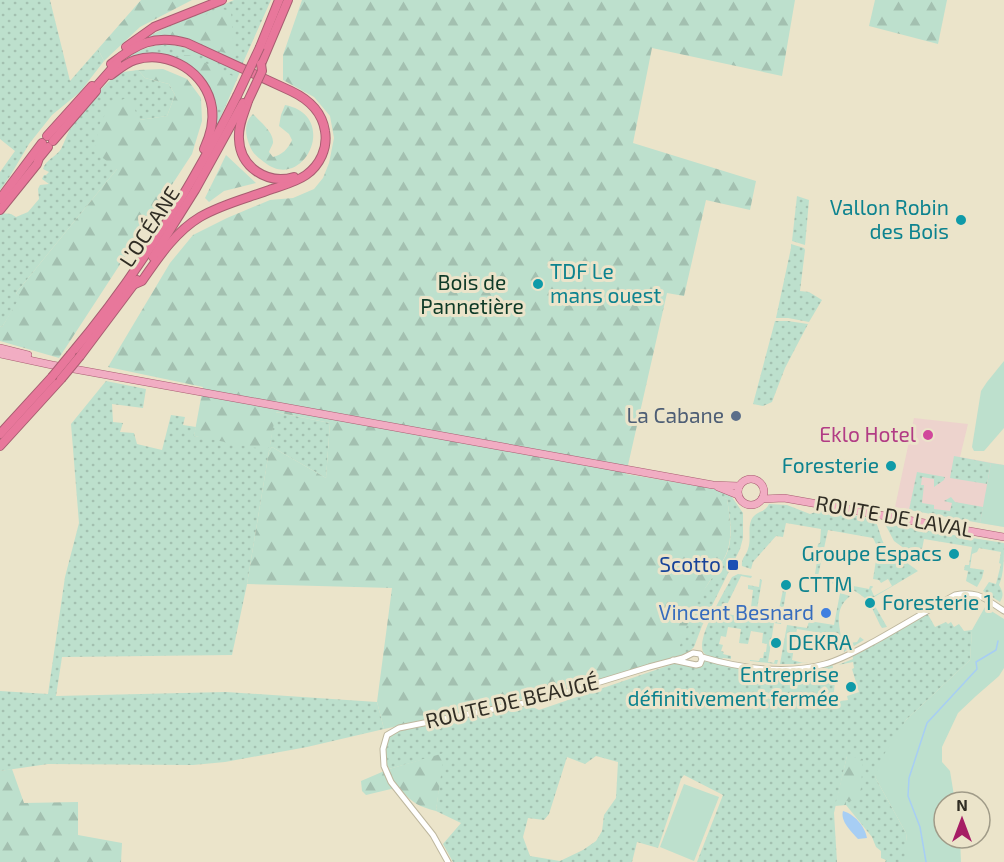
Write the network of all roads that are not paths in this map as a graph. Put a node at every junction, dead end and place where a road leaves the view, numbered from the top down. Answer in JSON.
{"nodes":[{"id":1,"x":222,"y":0,"type":"edge"},
{"id":2,"x":279,"y":0,"type":"edge"},
{"id":3,"x":288,"y":0,"type":"edge"},
{"id":4,"x":263,"y":48,"type":"junction"},
{"id":5,"x":111,"y":64,"type":"junction"},
{"id":6,"x":93,"y":94,"type":"junction"},
{"id":7,"x":243,"y":99,"type":"junction"},
{"id":8,"x":76,"y":109,"type":"junction"},
{"id":9,"x":29,"y":166,"type":"junction"},
{"id":10,"x":198,"y":170,"type":"junction"},
{"id":11,"x":0,"y":199,"type":"edge"},
{"id":12,"x":0,"y":210,"type":"edge"},
{"id":13,"x":135,"y":284,"type":"junction"},
{"id":14,"x":0,"y":348,"type":"edge"},
{"id":15,"x":0,"y":354,"type":"edge"},
{"id":16,"x":75,"y":355,"type":"junction"},
{"id":17,"x":68,"y":367,"type":"junction"},
{"id":18,"x":56,"y":378,"type":"junction"},
{"id":19,"x":0,"y":434,"type":"edge"},
{"id":20,"x":0,"y":446,"type":"edge"},
{"id":21,"x":713,"y":485,"type":"junction"},
{"id":22,"x":739,"y":486,"type":"junction"},
{"id":23,"x":764,"y":489,"type":"junction"},
{"id":24,"x":738,"y":495,"type":"junction"},
{"id":25,"x":784,"y":498,"type":"junction"},
{"id":26,"x":762,"y":499,"type":"junction"},
{"id":27,"x":1004,"y":537,"type":"edge"},
{"id":28,"x":1004,"y":611,"type":"edge"},
{"id":29,"x":691,"y":654,"type":"junction"},
{"id":30,"x":702,"y":657,"type":"junction"},
{"id":31,"x":673,"y":660,"type":"junction"},
{"id":32,"x":718,"y":662,"type":"junction"},
{"id":33,"x":691,"y":663,"type":"junction"},
{"id":34,"x":700,"y":664,"type":"junction"},
{"id":35,"x":448,"y":862,"type":"edge"}],
"edges":[{"from":1,"to":5,"type":"highway"},
{"from":2,"to":4,"type":"highway","name":"L’OCÉANE"},
{"from":3,"to":4,"type":"highway","name":"L’OCÉANE"},
{"from":4,"to":7,"type":"highway","name":"L’OCÉANE","bridge":true},
{"from":4,"to":7,"type":"highway","name":"L’OCÉANE","bridge":true},
{"from":5,"to":8,"type":"highway"},
{"from":5,"to":13,"type":"highway"},
{"from":6,"to":7,"type":"highway"},
{"from":6,"to":8,"type":"highway"},
{"from":6,"to":10,"type":"highway"},
{"from":7,"to":10,"type":"highway","name":"L’OCÉANE"},
{"from":7,"to":13,"type":"highway","name":"L’OCÉANE"},
{"from":8,"to":9,"type":"highway"},
{"from":9,"to":11,"type":"highway"},
{"from":9,"to":12,"type":"highway"},
{"from":10,"to":16,"type":"highway","name":"L’OCÉANE"},
{"from":13,"to":16,"type":"highway","name":"L’OCÉANE"},
{"from":14,"to":17,"type":"main road"},
{"from":15,"to":17,"type":"main road"},
{"from":16,"to":18,"type":"highway","name":"L’OCÉANE","bridge":true},
{"from":17,"to":21,"type":"main road"},
{"from":18,"to":19,"type":"highway","name":"L’OCÉANE"},
{"from":18,"to":20,"type":"highway","name":"L’OCÉANE"},
{"from":21,"to":22,"type":"main road"},
{"from":21,"to":24,"type":"main road"},
{"from":22,"to":23,"type":"main road"},
{"from":22,"to":24,"type":"main road"},
{"from":23,"to":25,"type":"main road","name":"ROUTE DE LAVAL"},
{"from":23,"to":26,"type":"main road"},
{"from":24,"to":26,"type":"main road"},
{"from":25,"to":26,"type":"main road","name":"ROUTE DE LAVAL"},
{"from":25,"to":27,"type":"main road","name":"ROUTE DE LAVAL"},
{"from":28,"to":32,"type":"street"},
{"from":29,"to":30,"type":"street"},
{"from":29,"to":31,"type":"street","name":"ROUTE DE BEAUGÉ"},
{"from":29,"to":33,"type":"street"},
{"from":30,"to":32,"type":"street"},
{"from":30,"to":34,"type":"street"},
{"from":31,"to":33,"type":"street","name":"ROUTE DE BEAUGÉ"},
{"from":31,"to":35,"type":"street","name":"ROUTE DE BEAUGÉ"},
{"from":32,"to":34,"type":"street"},
{"from":33,"to":34,"type":"street"}]}
